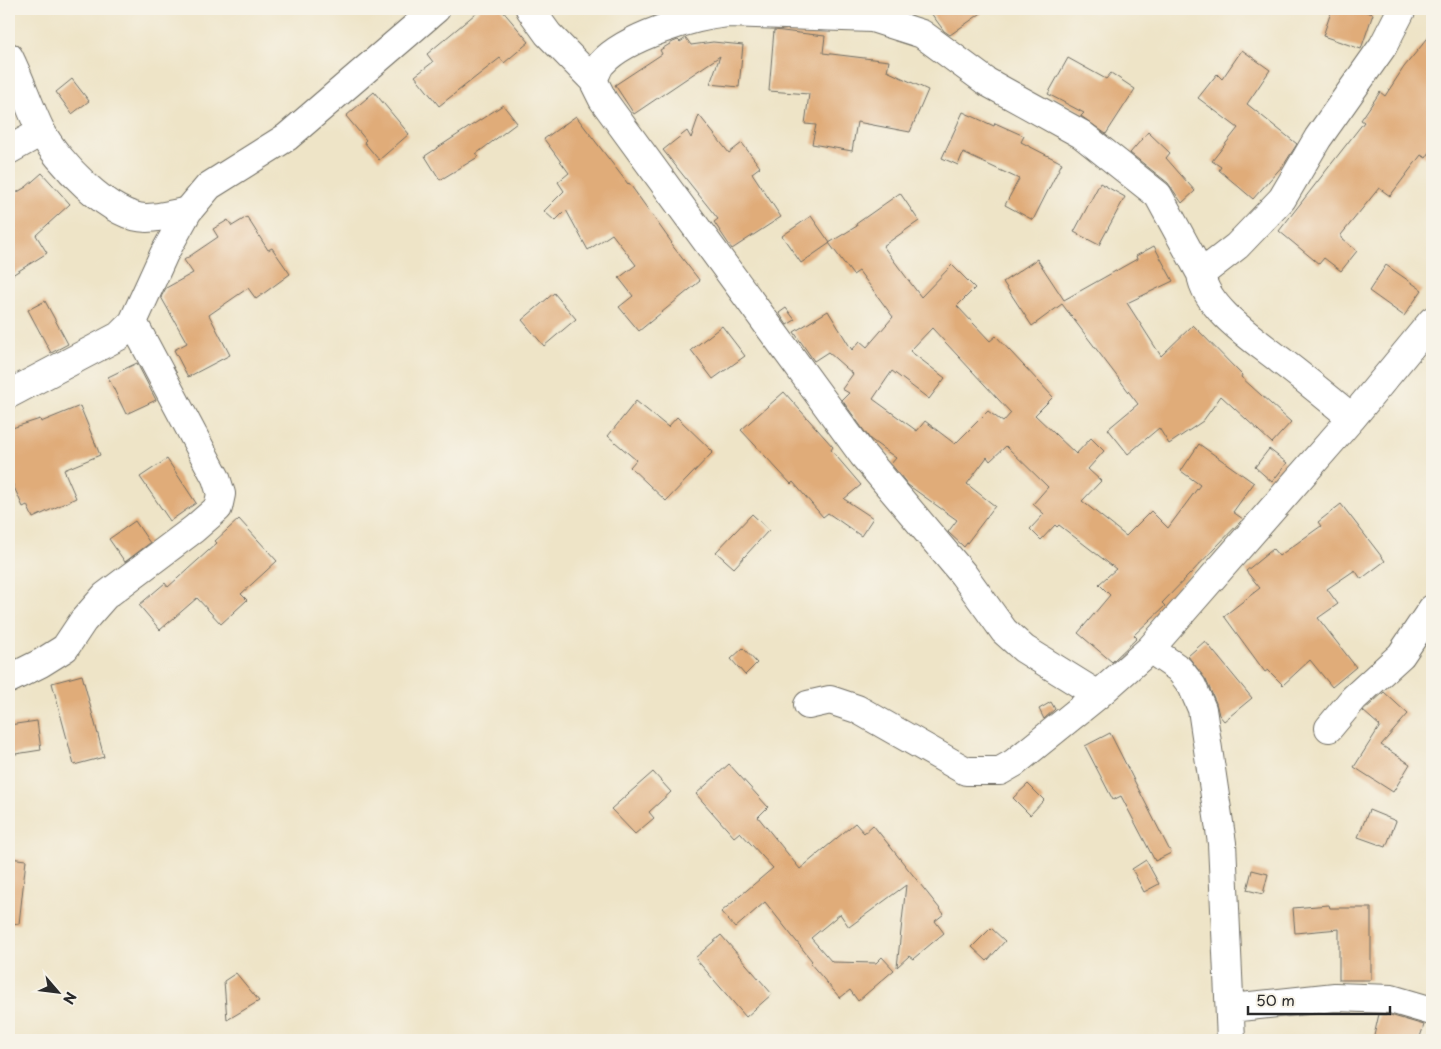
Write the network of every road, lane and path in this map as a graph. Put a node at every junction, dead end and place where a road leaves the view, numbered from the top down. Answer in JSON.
{"nodes":[{"id":1,"x":436,"y":9,"type":"edge"},
{"id":2,"x":530,"y":9,"type":"edge"},
{"id":3,"x":1402,"y":9,"type":"edge"},
{"id":4,"x":9,"y":57,"type":"edge"},
{"id":5,"x":597,"y":72,"type":"junction"},
{"id":6,"x":42,"y":132,"type":"junction"},
{"id":7,"x":9,"y":150,"type":"edge"},
{"id":8,"x":188,"y":211,"type":"junction"},
{"id":9,"x":1201,"y":274,"type":"junction"},
{"id":10,"x":1432,"y":321,"type":"edge"},
{"id":11,"x":132,"y":322,"type":"junction"},
{"id":12,"x":9,"y":394,"type":"edge"},
{"id":13,"x":1352,"y":418,"type":"junction"},
{"id":14,"x":1432,"y":610,"type":"edge"},
{"id":15,"x":1150,"y":649,"type":"junction"},
{"id":16,"x":9,"y":679,"type":"edge"},
{"id":17,"x":1098,"y":694,"type":"junction"},
{"id":18,"x":808,"y":705,"type":"dead end"},
{"id":19,"x":1329,"y":728,"type":"dead end"},
{"id":20,"x":1231,"y":1008,"type":"junction"},
{"id":21,"x":1432,"y":1011,"type":"edge"},
{"id":22,"x":1231,"y":1040,"type":"edge"}],
"edges":[{"from":1,"to":8,"type":"street"},
{"from":2,"to":5,"type":"street"},
{"from":3,"to":9,"type":"street"},
{"from":4,"to":6,"type":"street"},
{"from":5,"to":9,"type":"street"},
{"from":5,"to":17,"type":"street"},
{"from":6,"to":7,"type":"street"},
{"from":6,"to":8,"type":"street"},
{"from":8,"to":11,"type":"street"},
{"from":9,"to":13,"type":"street"},
{"from":10,"to":13,"type":"street"},
{"from":11,"to":12,"type":"street"},
{"from":11,"to":16,"type":"street"},
{"from":13,"to":15,"type":"street"},
{"from":14,"to":19,"type":"street"},
{"from":15,"to":17,"type":"street"},
{"from":15,"to":20,"type":"street"},
{"from":17,"to":18,"type":"street"},
{"from":20,"to":21,"type":"street"},
{"from":20,"to":22,"type":"street"}]}
